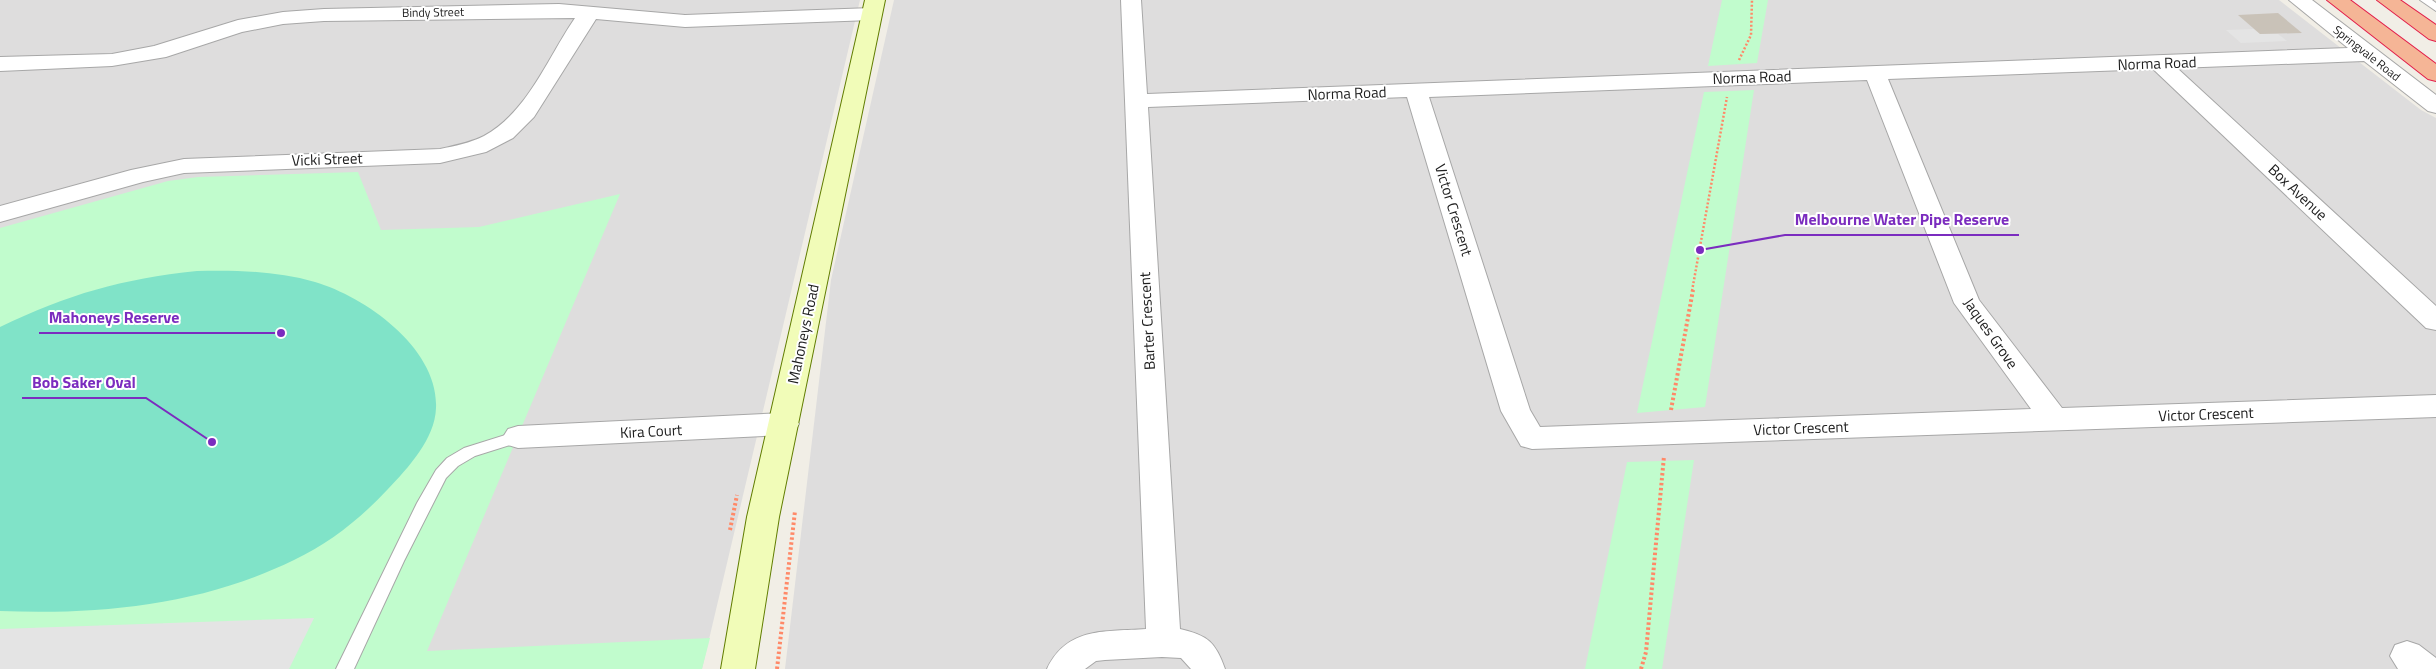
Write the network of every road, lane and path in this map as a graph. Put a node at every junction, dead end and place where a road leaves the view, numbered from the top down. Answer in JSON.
{"nodes":[{"id":1,"x":1131,"y":0,"type":"edge"},
{"id":2,"x":1752,"y":0,"type":"edge"},
{"id":3,"x":2299,"y":0,"type":"edge"},
{"id":4,"x":2337,"y":0,"type":"edge"},
{"id":5,"x":2387,"y":0,"type":"edge"},
{"id":6,"x":2426,"y":0,"type":"edge"},
{"id":7,"x":416,"y":6,"type":"edge"},
{"id":8,"x":874,"y":7,"type":"edge"},
{"id":9,"x":2436,"y":8,"type":"edge"},
{"id":10,"x":592,"y":12,"type":"junction"},
{"id":11,"x":2436,"y":35,"type":"edge"},
{"id":12,"x":2369,"y":54,"type":"junction"},
{"id":13,"x":2160,"y":63,"type":"junction"},
{"id":14,"x":0,"y":64,"type":"edge"},
{"id":15,"x":1875,"y":73,"type":"junction"},
{"id":16,"x":2436,"y":74,"type":"edge"},
{"id":17,"x":1730,"y":78,"type":"junction"},
{"id":18,"x":1416,"y":90,"type":"junction"},
{"id":19,"x":1136,"y":101,"type":"junction"},
{"id":20,"x":2436,"y":106,"type":"edge"},
{"id":21,"x":0,"y":214,"type":"edge"},
{"id":22,"x":2436,"y":321,"type":"edge"},
{"id":23,"x":2436,"y":406,"type":"edge"},
{"id":24,"x":2054,"y":419,"type":"junction"},
{"id":25,"x":784,"y":424,"type":"junction"},
{"id":26,"x":1667,"y":433,"type":"junction"},
{"id":27,"x":518,"y":437,"type":"joint"},
{"id":28,"x":1164,"y":642,"type":"junction"},
{"id":29,"x":345,"y":669,"type":"edge"},
{"id":30,"x":738,"y":669,"type":"edge"},
{"id":31,"x":1064,"y":669,"type":"edge"},
{"id":32,"x":1208,"y":669,"type":"edge"},
{"id":33,"x":1641,"y":669,"type":"edge"}],
"edges":[{"from":1,"to":19,"type":"street","name":"Barter Crescent"},
{"from":2,"to":17,"type":"path"},
{"from":3,"to":12,"type":"street","name":"Springvale Road"},
{"from":4,"to":16,"type":"highway","name":"Springvale Road"},
{"from":5,"to":11,"type":"highway"},
{"from":6,"to":9,"type":"lane"},
{"from":7,"to":10,"type":"street","name":"Bindy Street"},
{"from":7,"to":14,"type":"street","name":"Bindy Street"},
{"from":8,"to":10,"type":"street","name":"Bindy Street"},
{"from":8,"to":25,"type":"main road","name":"Mahoneys Road"},
{"from":10,"to":21,"type":"street","name":"Vicki Street"},
{"from":12,"to":13,"type":"street","name":"Norma Road"},
{"from":12,"to":20,"type":"street","name":"Springvale Road"},
{"from":13,"to":15,"type":"street","name":"Norma Road"},
{"from":13,"to":22,"type":"street","name":"Box Avenue"},
{"from":15,"to":17,"type":"street","name":"Norma Road"},
{"from":15,"to":24,"type":"street","name":"Jaques Grove"},
{"from":17,"to":18,"type":"street","name":"Norma Road"},
{"from":17,"to":26,"type":"path"},
{"from":18,"to":19,"type":"street","name":"Norma Road"},
{"from":18,"to":26,"type":"street","name":"Victor Crescent"},
{"from":19,"to":28,"type":"street","name":"Barter Crescent"},
{"from":23,"to":24,"type":"street","name":"Victor Crescent"},
{"from":24,"to":26,"type":"street","name":"Victor Crescent"},
{"from":25,"to":27,"type":"street","name":"Kira Court"},
{"from":25,"to":30,"type":"main road","name":"Mahoneys Road"},
{"from":26,"to":33,"type":"path"},
{"from":27,"to":29,"type":"lane"},
{"from":28,"to":31,"type":"street"},
{"from":28,"to":32,"type":"street"}]}
